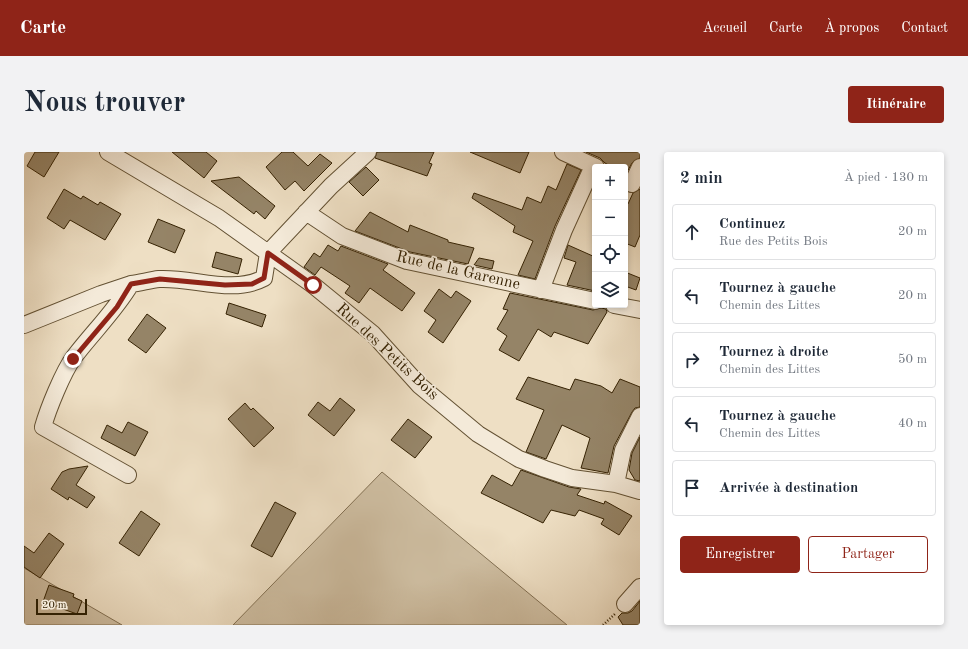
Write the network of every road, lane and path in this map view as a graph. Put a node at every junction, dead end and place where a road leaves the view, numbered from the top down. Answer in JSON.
{"nodes":[{"id":1,"x":108,"y":152,"type":"edge"},
{"id":2,"x":368,"y":152,"type":"edge"},
{"id":3,"x":563,"y":152,"type":"edge"},
{"id":4,"x":592,"y":165,"type":"edge"},
{"id":5,"x":640,"y":167,"type":"edge"},
{"id":6,"x":592,"y":170,"type":"edge"},
{"id":7,"x":632,"y":184,"type":"edge"},
{"id":8,"x":306,"y":212,"type":"junction"},
{"id":9,"x":268,"y":253,"type":"junction"},
{"id":10,"x":131,"y":284,"type":"junction"},
{"id":11,"x":541,"y":290,"type":"junction"},
{"id":12,"x":592,"y":300,"type":"edge"},
{"id":13,"x":628,"y":306,"type":"edge"},
{"id":14,"x":639,"y":307,"type":"edge"},
{"id":15,"x":24,"y":325,"type":"edge"},
{"id":16,"x":640,"y":416,"type":"edge"},
{"id":17,"x":128,"y":475,"type":"dead end"},
{"id":18,"x":616,"y":484,"type":"junction"},
{"id":19,"x":640,"y":491,"type":"edge"},
{"id":20,"x":640,"y":586,"type":"edge"},
{"id":21,"x":625,"y":604,"type":"dead end"}],
"edges":[{"from":1,"to":9,"type":"street","name":"Rue des Petits Bois"},
{"from":2,"to":8,"type":"street"},
{"from":3,"to":4,"type":"street"},
{"from":5,"to":7,"type":"street"},
{"from":6,"to":11,"type":"street"},
{"from":8,"to":9,"type":"street"},
{"from":8,"to":11,"type":"street","name":"Rue de la Garenne"},
{"from":9,"to":10,"type":"street"},
{"from":9,"to":18,"type":"street","name":"Rue des Petits Bois"},
{"from":10,"to":15,"type":"street"},
{"from":10,"to":17,"type":"street"},
{"from":11,"to":12,"type":"street","name":"Rue de la Garenne"},
{"from":13,"to":14,"type":"street"},
{"from":16,"to":18,"type":"street"},
{"from":18,"to":19,"type":"street","name":"Rue des Petits Bois"},
{"from":20,"to":21,"type":"street"}]}
